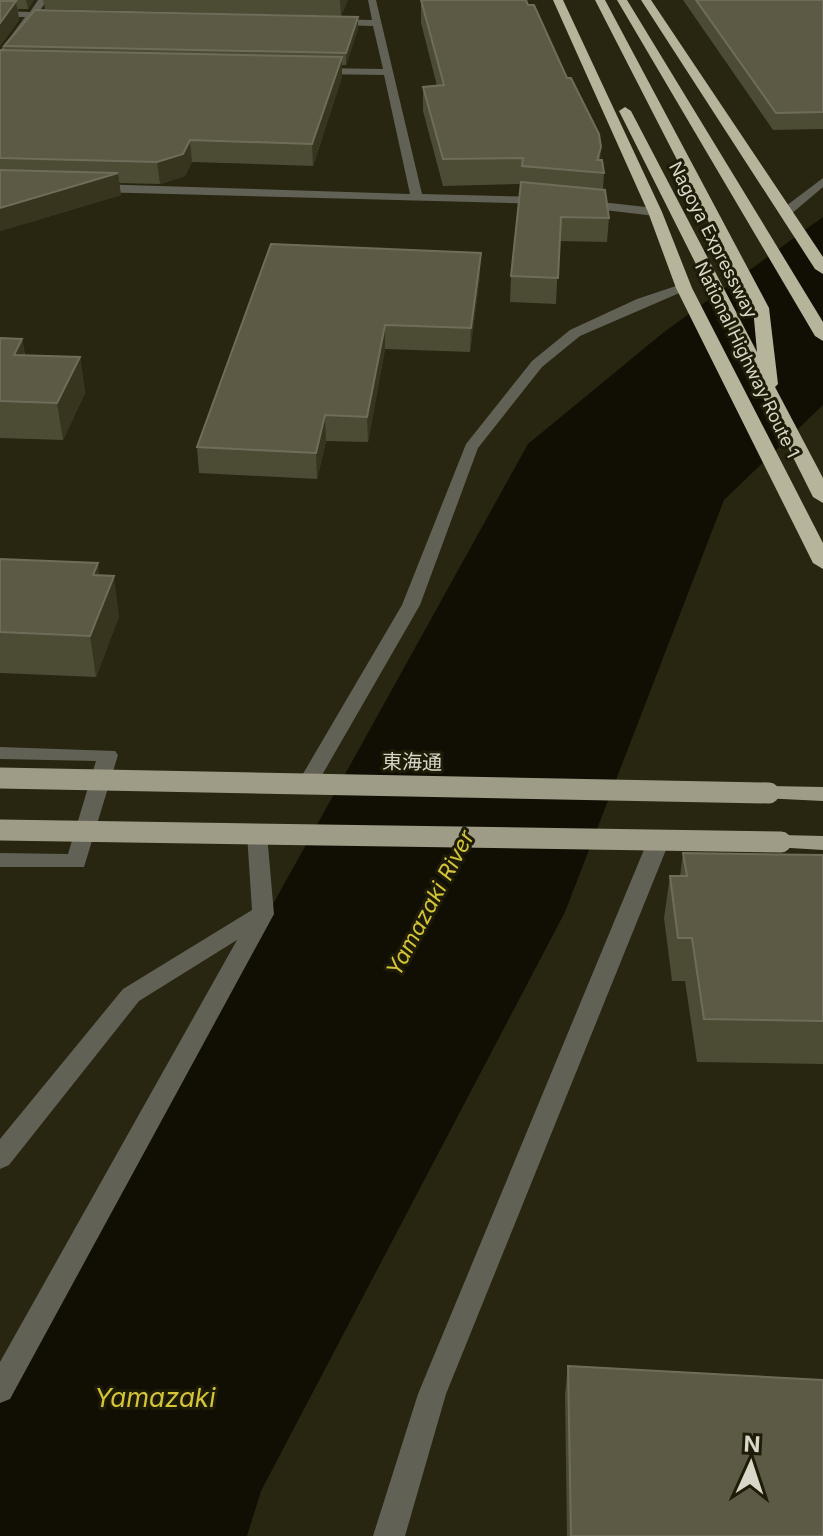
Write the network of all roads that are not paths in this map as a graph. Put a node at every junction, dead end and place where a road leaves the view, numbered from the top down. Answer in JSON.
{"nodes":[{"id":1,"x":43,"y":0,"type":"edge"},
{"id":2,"x":372,"y":0,"type":"edge"},
{"id":3,"x":558,"y":0,"type":"edge"},
{"id":4,"x":568,"y":0,"type":"edge"},
{"id":5,"x":600,"y":0,"type":"edge"},
{"id":6,"x":622,"y":0,"type":"edge"},
{"id":7,"x":646,"y":0,"type":"edge"},
{"id":8,"x":0,"y":14,"type":"edge"},
{"id":9,"x":31,"y":14,"type":"junction"},
{"id":10,"x":63,"y":15,"type":"edge"},
{"id":11,"x":313,"y":21,"type":"edge"},
{"id":12,"x":376,"y":23,"type":"junction"},
{"id":13,"x":0,"y":61,"type":"edge"},
{"id":14,"x":15,"y":64,"type":"edge"},
{"id":15,"x":309,"y":71,"type":"edge"},
{"id":16,"x":386,"y":72,"type":"junction"},
{"id":17,"x":823,"y":181,"type":"edge"},
{"id":18,"x":80,"y":188,"type":"edge"},
{"id":19,"x":416,"y":195,"type":"junction"},
{"id":20,"x":655,"y":212,"type":"junction"},
{"id":21,"x":791,"y":219,"type":"junction"},
{"id":22,"x":823,"y":269,"type":"edge"},
{"id":23,"x":688,"y":295,"type":"junction"},
{"id":24,"x":823,"y":336,"type":"edge"},
{"id":25,"x":770,"y":399,"type":"junction"},
{"id":26,"x":823,"y":497,"type":"edge"},
{"id":27,"x":823,"y":563,"type":"edge"},
{"id":28,"x":0,"y":753,"type":"edge"},
{"id":29,"x":0,"y":778,"type":"edge"},
{"id":30,"x":307,"y":784,"type":"junction"},
{"id":31,"x":823,"y":794,"type":"edge"},
{"id":32,"x":0,"y":830,"type":"edge"},
{"id":33,"x":257,"y":834,"type":"junction"},
{"id":34,"x":659,"y":840,"type":"junction"},
{"id":35,"x":823,"y":843,"type":"edge"},
{"id":36,"x":0,"y":860,"type":"edge"},
{"id":37,"x":263,"y":914,"type":"junction"},
{"id":38,"x":0,"y":1158,"type":"edge"},
{"id":39,"x":0,"y":1390,"type":"edge"},
{"id":40,"x":389,"y":1536,"type":"edge"}],
"edges":[{"from":1,"to":9,"type":"street"},
{"from":2,"to":12,"type":"street"},
{"from":3,"to":20,"type":"highway","name":"National Highway Route 1"},
{"from":4,"to":25,"type":"highway","name":"Nagoya Expressway"},
{"from":5,"to":25,"type":"highway"},
{"from":6,"to":24,"type":"highway","name":"Nagoya Expressway"},
{"from":7,"to":21,"type":"highway"},
{"from":8,"to":9,"type":"street"},
{"from":9,"to":10,"type":"street"},
{"from":9,"to":13,"type":"street"},
{"from":11,"to":12,"type":"street"},
{"from":12,"to":16,"type":"street"},
{"from":13,"to":14,"type":"street"},
{"from":15,"to":16,"type":"street"},
{"from":16,"to":19,"type":"street"},
{"from":17,"to":21,"type":"street"},
{"from":18,"to":19,"type":"street"},
{"from":19,"to":20,"type":"street"},
{"from":20,"to":23,"type":"highway","name":"National Highway Route 1"},
{"from":21,"to":22,"type":"highway"},
{"from":23,"to":27,"type":"highway","name":"National Highway Route 1"},
{"from":23,"to":30,"type":"street"},
{"from":25,"to":26,"type":"highway","name":"Nagoya Expressway"},
{"from":28,"to":36,"type":"street"},
{"from":29,"to":30,"type":"main road","name":"東海通","bridge":true},
{"from":30,"to":31,"type":"main road","name":"東海通","bridge":true},
{"from":32,"to":33,"type":"main road","bridge":true},
{"from":33,"to":34,"type":"main road","bridge":true},
{"from":33,"to":37,"type":"street"},
{"from":34,"to":35,"type":"main road","bridge":true},
{"from":34,"to":40,"type":"street"},
{"from":37,"to":38,"type":"street"},
{"from":37,"to":39,"type":"street"}]}
